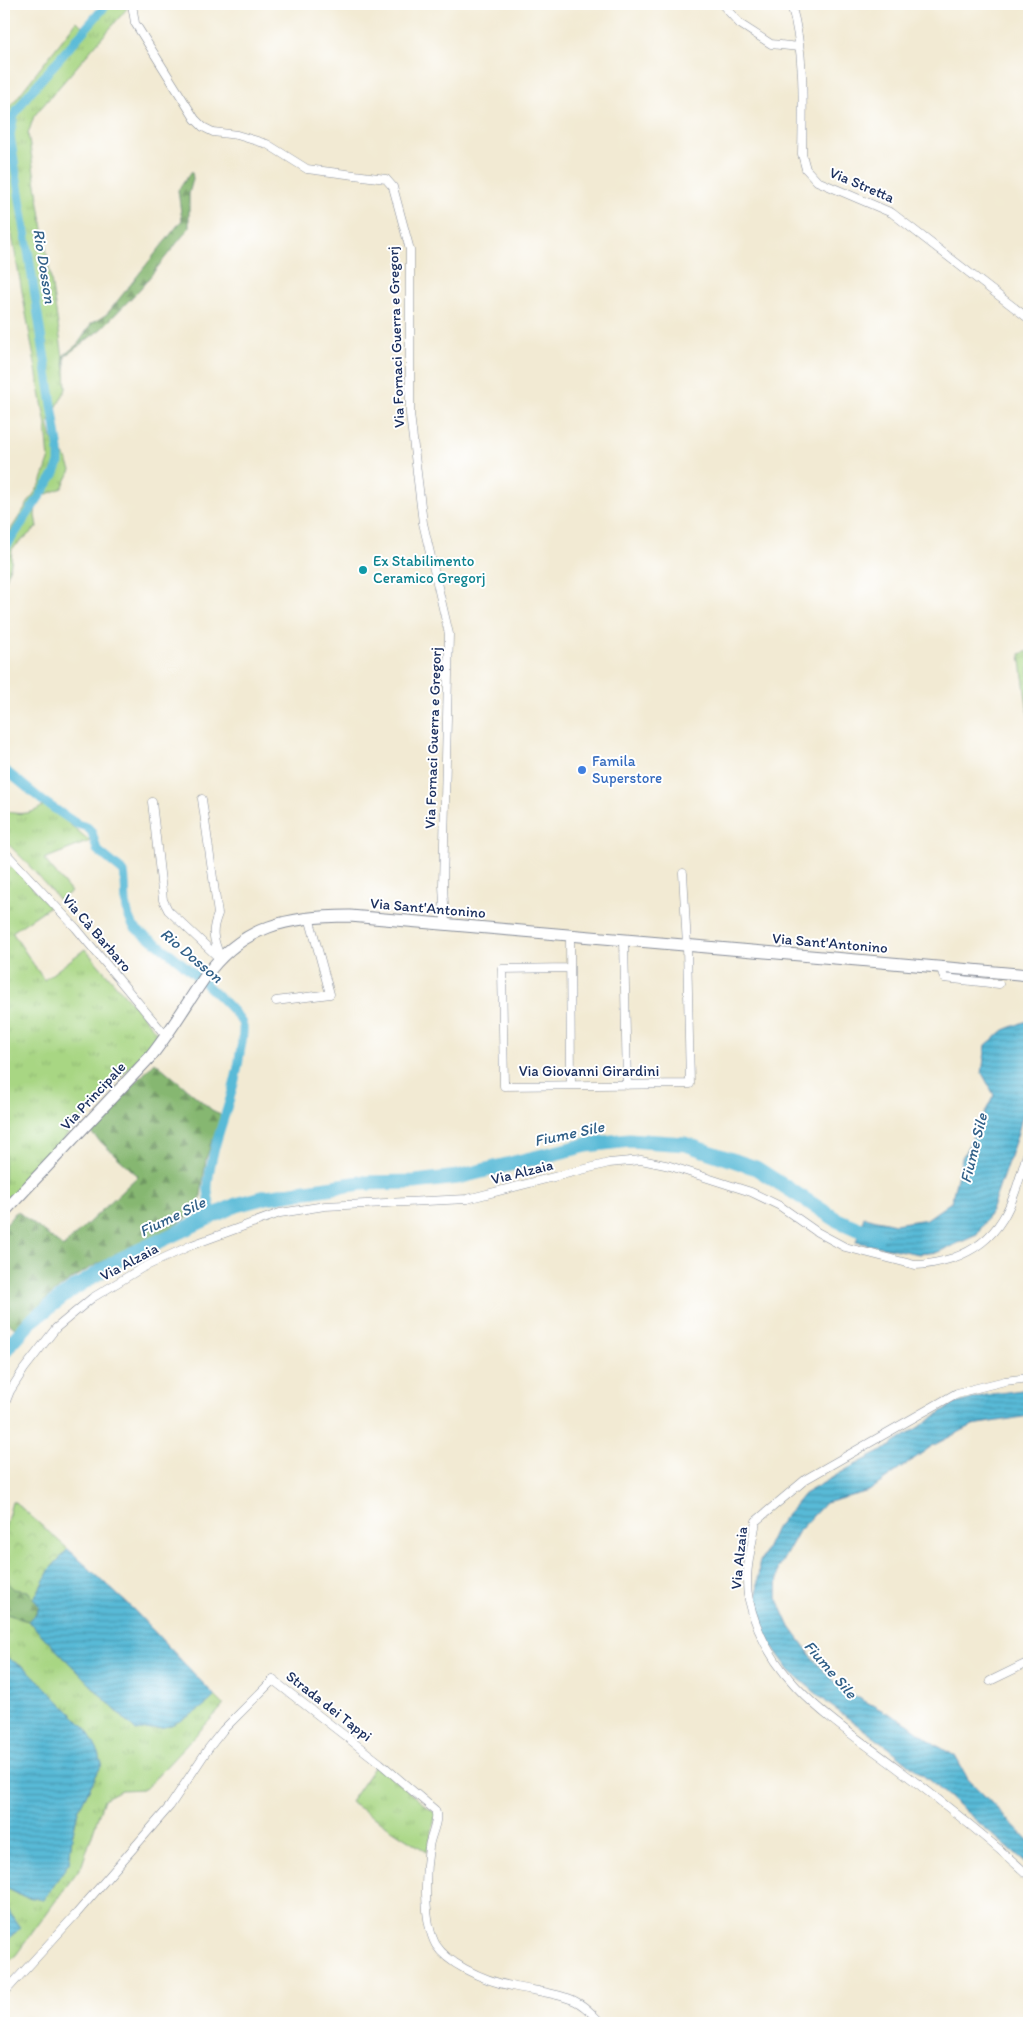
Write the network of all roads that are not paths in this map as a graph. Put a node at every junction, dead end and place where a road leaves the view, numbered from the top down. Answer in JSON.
{"nodes":[{"id":1,"x":132,"y":4,"type":"edge"},
{"id":2,"x":722,"y":4,"type":"edge"},
{"id":3,"x":791,"y":4,"type":"edge"},
{"id":4,"x":799,"y":47,"type":"junction"},
{"id":5,"x":1029,"y":319,"type":"edge"},
{"id":6,"x":202,"y":799,"type":"dead end"},
{"id":7,"x":152,"y":802,"type":"dead end"},
{"id":8,"x":4,"y":851,"type":"edge"},
{"id":9,"x":683,"y":873,"type":"dead end"},
{"id":10,"x":309,"y":917,"type":"junction"},
{"id":11,"x":445,"y":924,"type":"junction"},
{"id":12,"x":570,"y":935,"type":"junction"},
{"id":13,"x":624,"y":940,"type":"junction"},
{"id":14,"x":688,"y":946,"type":"junction"},
{"id":15,"x":220,"y":959,"type":"junction"},
{"id":16,"x":570,"y":968,"type":"junction"},
{"id":17,"x":941,"y":968,"type":"junction"},
{"id":18,"x":1029,"y":975,"type":"edge"},
{"id":19,"x":999,"y":984,"type":"dead end"},
{"id":20,"x":195,"y":993,"type":"joint"},
{"id":21,"x":276,"y":1001,"type":"dead end"},
{"id":22,"x":166,"y":1036,"type":"junction"},
{"id":23,"x":571,"y":1085,"type":"junction"},
{"id":24,"x":627,"y":1085,"type":"junction"},
{"id":25,"x":1029,"y":1147,"type":"edge"},
{"id":26,"x":4,"y":1212,"type":"edge"},
{"id":27,"x":1029,"y":1378,"type":"edge"},
{"id":28,"x":4,"y":1406,"type":"edge"},
{"id":29,"x":1029,"y":1662,"type":"edge"},
{"id":30,"x":990,"y":1681,"type":"dead end"},
{"id":31,"x":1029,"y":1876,"type":"edge"},
{"id":32,"x":4,"y":1993,"type":"edge"},
{"id":33,"x":601,"y":2023,"type":"edge"}],
"edges":[{"from":1,"to":11,"type":"street","name":"Via Fornaci Guerra e Gregorj"},
{"from":2,"to":4,"type":"street"},
{"from":3,"to":4,"type":"street","name":"Via Stretta"},
{"from":4,"to":5,"type":"street","name":"Via Stretta"},
{"from":6,"to":15,"type":"street"},
{"from":7,"to":15,"type":"street"},
{"from":8,"to":22,"type":"street","name":"Via Cà Barbaro"},
{"from":9,"to":14,"type":"street"},
{"from":10,"to":11,"type":"main road","name":"Via Sant'Antonino"},
{"from":10,"to":15,"type":"main road","name":"Via Sant'Antonino"},
{"from":10,"to":21,"type":"street"},
{"from":11,"to":12,"type":"main road","name":"Via Sant'Antonino"},
{"from":12,"to":13,"type":"main road","name":"Via Sant'Antonino"},
{"from":12,"to":16,"type":"street"},
{"from":13,"to":14,"type":"main road","name":"Via Sant'Antonino"},
{"from":13,"to":24,"type":"street"},
{"from":14,"to":17,"type":"main road","name":"Via Sant'Antonino"},
{"from":14,"to":24,"type":"street","name":"Via Giovanni Girardini"},
{"from":15,"to":20,"type":"main road","name":"Via Sant'Antonino"},
{"from":16,"to":23,"type":"street"},
{"from":16,"to":23,"type":"street","name":"Via Giovanni Girardini"},
{"from":17,"to":18,"type":"main road","name":"Via Sant'Antonino"},
{"from":17,"to":19,"type":"street","name":"Via Sant'Antonino"},
{"from":20,"to":22,"type":"main road","name":"Via Principale"},
{"from":22,"to":26,"type":"main road","name":"Via Principale"},
{"from":23,"to":24,"type":"street","name":"Via Giovanni Girardini"},
{"from":25,"to":28,"type":"street","name":"Via Alzaia"},
{"from":27,"to":31,"type":"street","name":"Via Alzaia"},
{"from":29,"to":30,"type":"street"},
{"from":32,"to":33,"type":"street","name":"Strada dei Tappi"}]}
